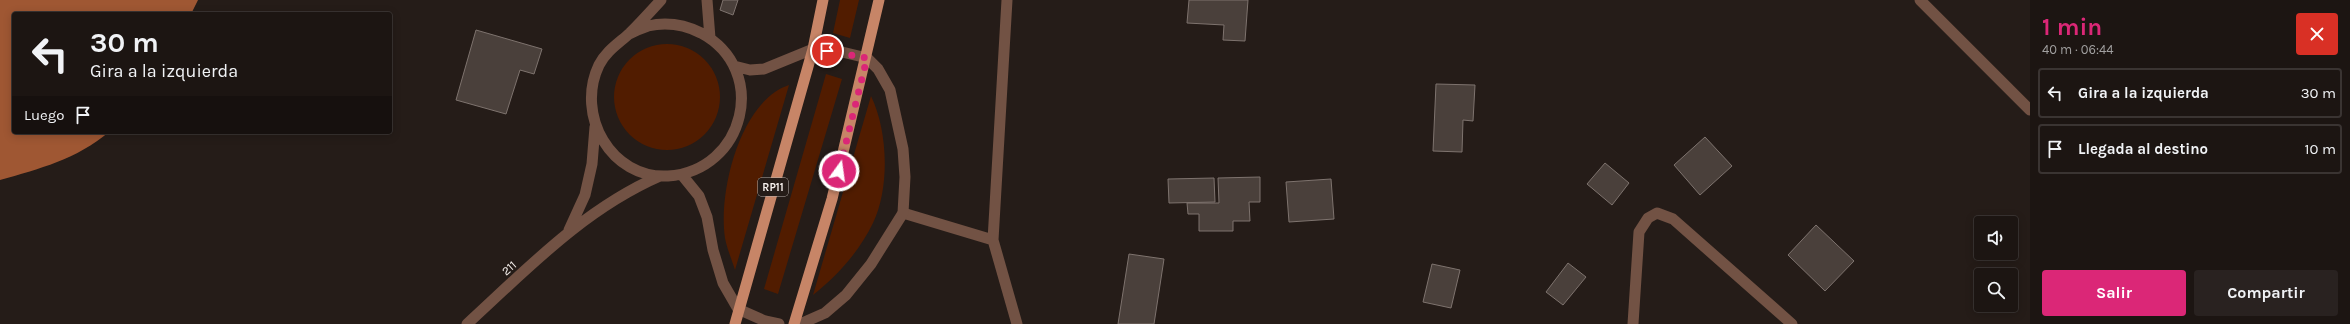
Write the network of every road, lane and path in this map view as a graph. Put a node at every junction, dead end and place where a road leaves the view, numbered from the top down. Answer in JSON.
{"nodes":[{"id":1,"x":661,"y":0,"type":"edge"},
{"id":2,"x":707,"y":0,"type":"edge"},
{"id":3,"x":823,"y":0,"type":"edge"},
{"id":4,"x":879,"y":0,"type":"edge"},
{"id":5,"x":1007,"y":0,"type":"edge"},
{"id":6,"x":1920,"y":0,"type":"edge"},
{"id":7,"x":629,"y":34,"type":"junction"},
{"id":8,"x":710,"y":38,"type":"junction"},
{"id":9,"x":813,"y":49,"type":"junction"},
{"id":10,"x":867,"y":58,"type":"junction"},
{"id":11,"x":734,"y":66,"type":"junction"},
{"id":12,"x":2030,"y":110,"type":"edge"},
{"id":13,"x":595,"y":127,"type":"junction"},
{"id":14,"x":682,"y":175,"type":"junction"},
{"id":15,"x":660,"y":176,"type":"junction"},
{"id":16,"x":903,"y":213,"type":"junction"},
{"id":17,"x":568,"y":231,"type":"junction"},
{"id":18,"x":992,"y":240,"type":"junction"},
{"id":19,"x":738,"y":309,"type":"junction"},
{"id":20,"x":467,"y":324,"type":"edge"},
{"id":21,"x":735,"y":324,"type":"edge"},
{"id":22,"x":779,"y":324,"type":"edge"},
{"id":23,"x":794,"y":324,"type":"edge"},
{"id":24,"x":800,"y":324,"type":"edge"},
{"id":25,"x":1017,"y":324,"type":"edge"},
{"id":26,"x":1633,"y":324,"type":"edge"},
{"id":27,"x":1792,"y":324,"type":"edge"}],
"edges":[{"from":1,"to":7,"type":"street"},
{"from":2,"to":8,"type":"street"},
{"from":3,"to":9,"type":"main road","number":"RP11"},
{"from":4,"to":10,"type":"main road"},
{"from":5,"to":18,"type":"street"},
{"from":6,"to":12,"type":"street"},
{"from":7,"to":8,"type":"street"},
{"from":7,"to":13,"type":"street"},
{"from":8,"to":11,"type":"street"},
{"from":9,"to":10,"type":"street"},
{"from":9,"to":11,"type":"street"},
{"from":9,"to":19,"type":"main road","number":"RP11"},
{"from":10,"to":16,"type":"street"},
{"from":10,"to":23,"type":"main road"},
{"from":11,"to":14,"type":"street"},
{"from":13,"to":15,"type":"street"},
{"from":13,"to":17,"type":"street","name":"211"},
{"from":14,"to":15,"type":"street"},
{"from":14,"to":19,"type":"street"},
{"from":15,"to":17,"type":"street","name":"211"},
{"from":16,"to":18,"type":"street"},
{"from":16,"to":24,"type":"street"},
{"from":17,"to":20,"type":"street","name":"211"},
{"from":18,"to":25,"type":"street"},
{"from":19,"to":21,"type":"main road","number":"RP11"},
{"from":19,"to":22,"type":"street"},
{"from":26,"to":27,"type":"street"}]}
